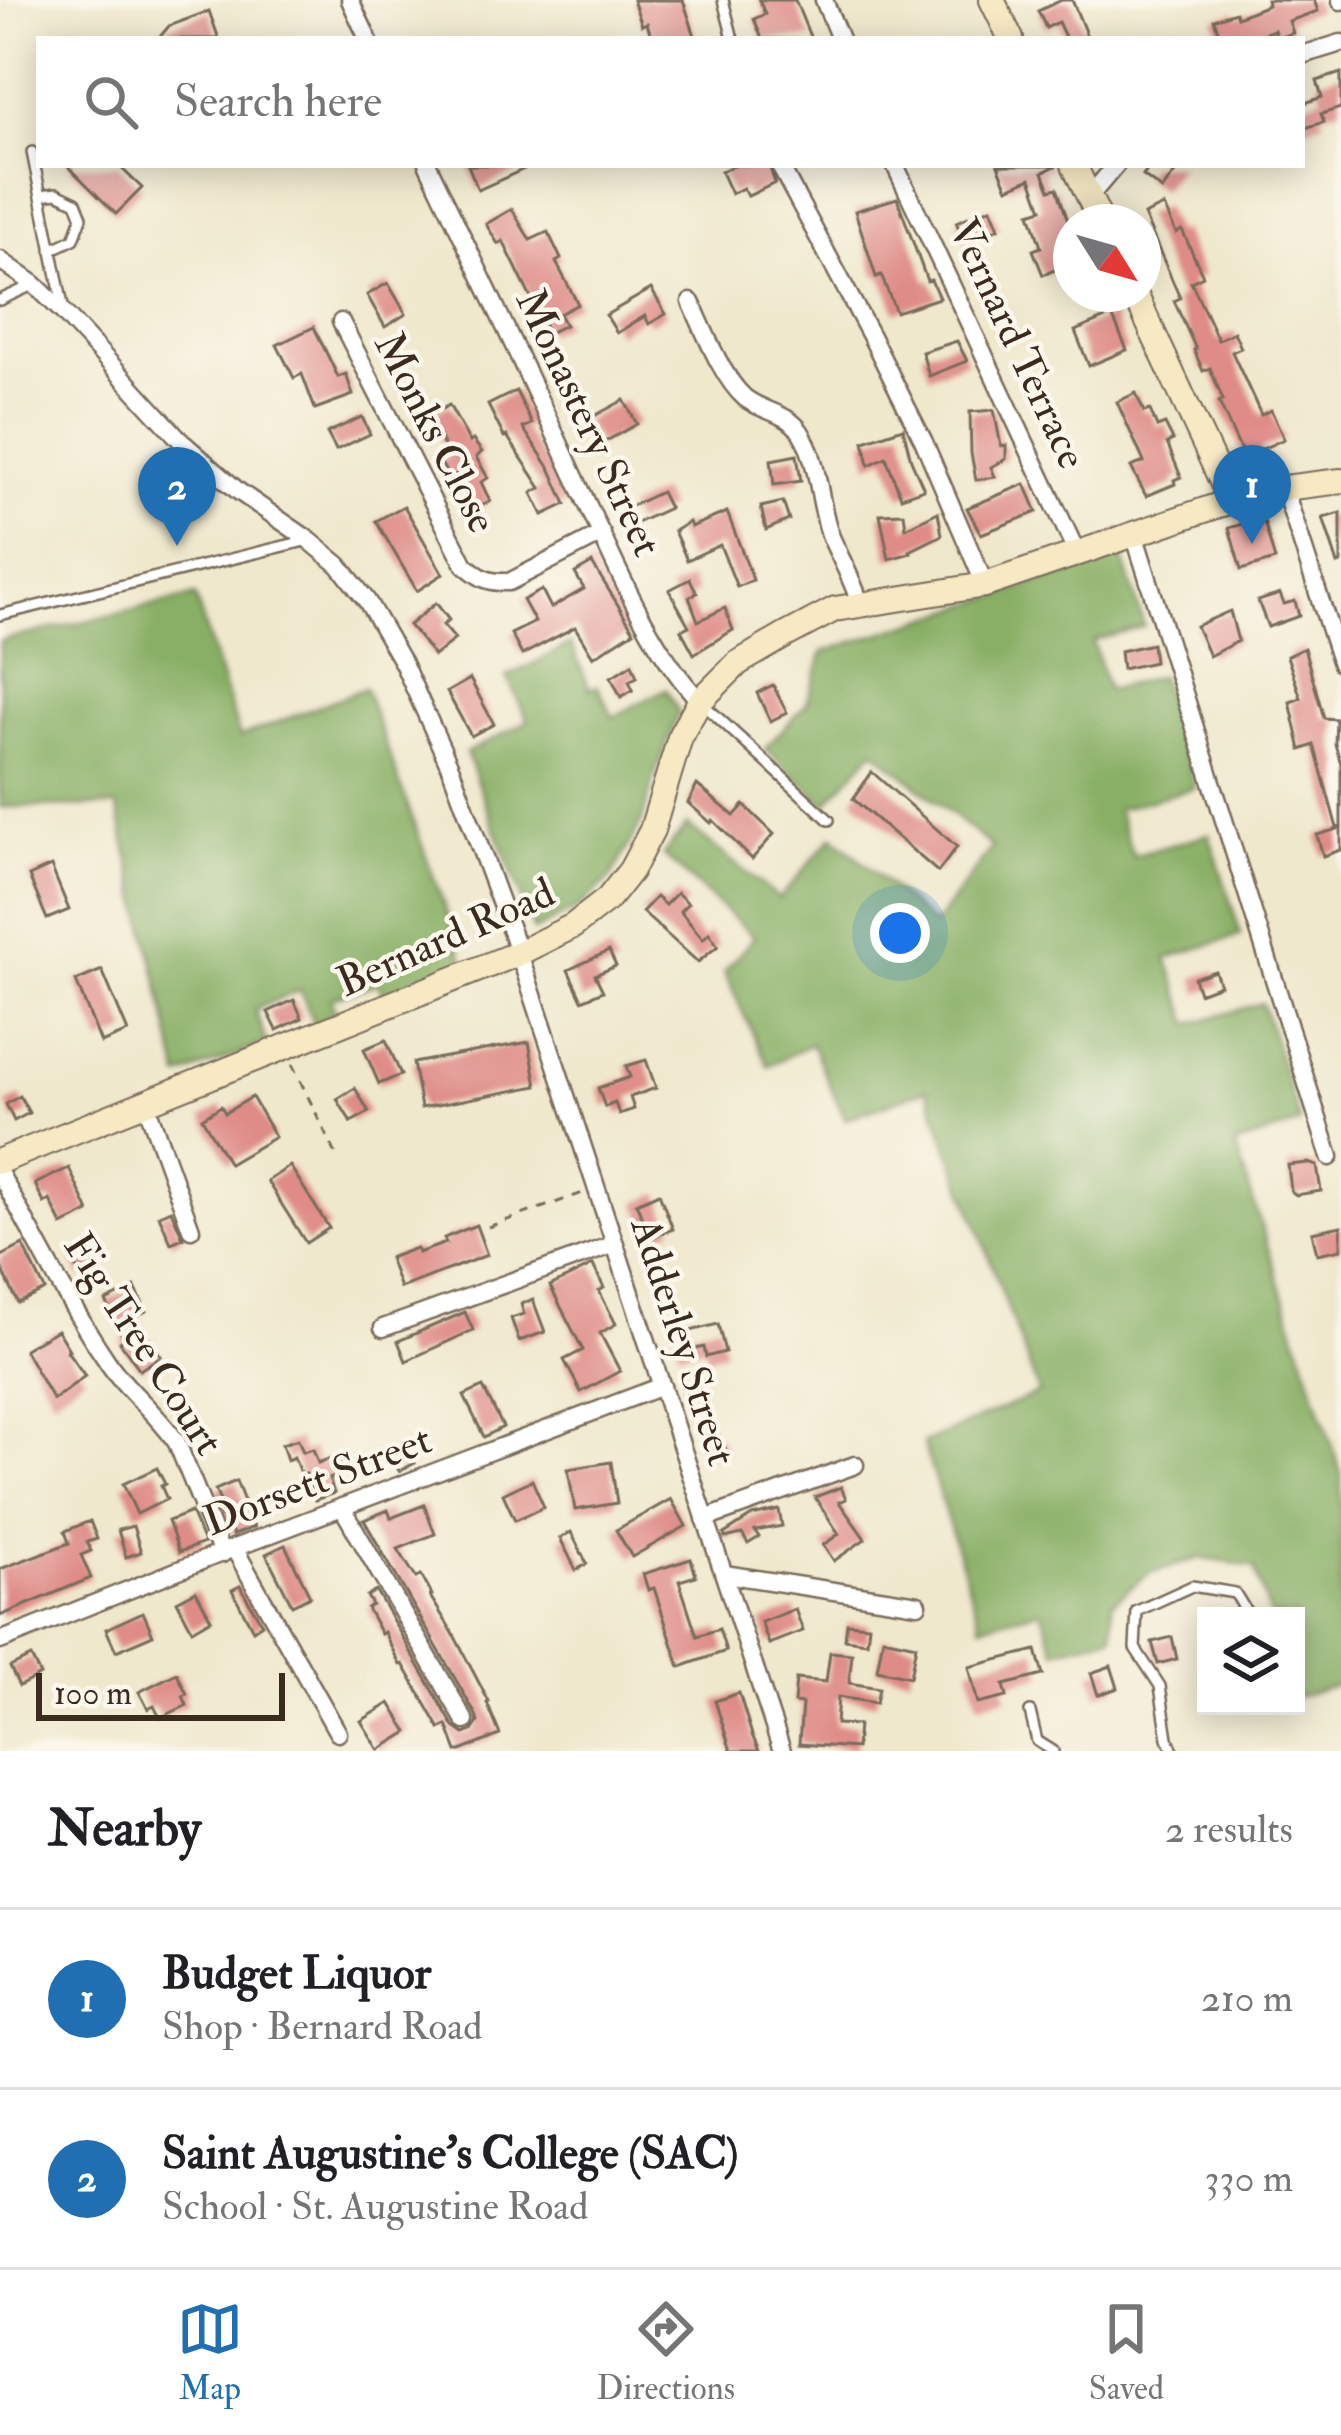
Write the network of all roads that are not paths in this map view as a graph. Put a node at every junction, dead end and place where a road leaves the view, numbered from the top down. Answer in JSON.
{"nodes":[{"id":1,"x":350,"y":0,"type":"edge"},
{"id":2,"x":724,"y":0,"type":"edge"},
{"id":3,"x":824,"y":0,"type":"edge"},
{"id":4,"x":992,"y":0,"type":"edge"},
{"id":5,"x":367,"y":36,"type":"edge"},
{"id":6,"x":732,"y":36,"type":"edge"},
{"id":7,"x":840,"y":36,"type":"edge"},
{"id":8,"x":1010,"y":36,"type":"edge"},
{"id":9,"x":1341,"y":43,"type":"edge"},
{"id":10,"x":1305,"y":54,"type":"edge"},
{"id":11,"x":32,"y":152,"type":"dead end"},
{"id":12,"x":429,"y":168,"type":"edge"},
{"id":13,"x":782,"y":168,"type":"edge"},
{"id":14,"x":896,"y":168,"type":"edge"},
{"id":15,"x":1075,"y":168,"type":"edge"},
{"id":16,"x":1114,"y":168,"type":"edge"},
{"id":17,"x":41,"y":195,"type":"junction"},
{"id":18,"x":1090,"y":197,"type":"junction"},
{"id":19,"x":1093,"y":204,"type":"edge"},
{"id":20,"x":52,"y":250,"type":"junction"},
{"id":21,"x":0,"y":260,"type":"edge"},
{"id":22,"x":34,"y":284,"type":"junction"},
{"id":23,"x":0,"y":300,"type":"edge"},
{"id":24,"x":691,"y":302,"type":"dead end"},
{"id":25,"x":1143,"y":312,"type":"edge"},
{"id":26,"x":64,"y":313,"type":"junction"},
{"id":27,"x":341,"y":322,"type":"dead end"},
{"id":28,"x":1341,"y":482,"type":"edge"},
{"id":29,"x":1284,"y":488,"type":"junction"},
{"id":30,"x":1232,"y":501,"type":"junction"},
{"id":31,"x":602,"y":534,"type":"junction"},
{"id":32,"x":1134,"y":534,"type":"junction"},
{"id":33,"x":309,"y":540,"type":"junction"},
{"id":34,"x":1077,"y":553,"type":"junction"},
{"id":35,"x":985,"y":585,"type":"junction"},
{"id":36,"x":860,"y":604,"type":"junction"},
{"id":37,"x":0,"y":615,"type":"edge"},
{"id":38,"x":1341,"y":664,"type":"edge"},
{"id":39,"x":700,"y":701,"type":"junction"},
{"id":40,"x":830,"y":820,"type":"dead end"},
{"id":41,"x":519,"y":953,"type":"junction"},
{"id":42,"x":146,"y":1104,"type":"junction"},
{"id":43,"x":1330,"y":1157,"type":"dead end"},
{"id":44,"x":0,"y":1162,"type":"edge"},
{"id":45,"x":0,"y":1174,"type":"edge"},
{"id":46,"x":191,"y":1229,"type":"dead end"},
{"id":47,"x":615,"y":1244,"type":"junction"},
{"id":48,"x":383,"y":1328,"type":"dead end"},
{"id":49,"x":662,"y":1386,"type":"junction"},
{"id":50,"x":855,"y":1465,"type":"dead end"},
{"id":51,"x":342,"y":1508,"type":"junction"},
{"id":52,"x":705,"y":1519,"type":"junction"},
{"id":53,"x":228,"y":1551,"type":"junction"},
{"id":54,"x":724,"y":1574,"type":"junction"},
{"id":55,"x":918,"y":1604,"type":"dead end"},
{"id":56,"x":1244,"y":1607,"type":"edge"},
{"id":57,"x":0,"y":1641,"type":"edge"},
{"id":58,"x":1030,"y":1712,"type":"dead end"},
{"id":59,"x":464,"y":1721,"type":"dead end"},
{"id":60,"x":338,"y":1733,"type":"dead end"},
{"id":61,"x":782,"y":1751,"type":"edge"},
{"id":62,"x":1053,"y":1751,"type":"edge"},
{"id":63,"x":1173,"y":1751,"type":"edge"}],
"edges":[{"from":1,"to":5,"type":"street"},
{"from":2,"to":6,"type":"lane"},
{"from":3,"to":7,"type":"street"},
{"from":4,"to":8,"type":"main road"},
{"from":9,"to":10,"type":"street"},
{"from":11,"to":17,"type":"lane"},
{"from":12,"to":31,"type":"street","name":"Monastery Street"},
{"from":13,"to":35,"type":"street"},
{"from":14,"to":34,"type":"street","name":"Vernard Terrace"},
{"from":15,"to":18,"type":"main road"},
{"from":16,"to":18,"type":"street"},
{"from":17,"to":20,"type":"lane"},
{"from":17,"to":20,"type":"lane"},
{"from":18,"to":19,"type":"main road"},
{"from":20,"to":26,"type":"lane"},
{"from":21,"to":22,"type":"street","name":"Adderley Street"},
{"from":22,"to":23,"type":"lane"},
{"from":22,"to":26,"type":"street","name":"Adderley Street"},
{"from":24,"to":36,"type":"street"},
{"from":25,"to":30,"type":"main road"},
{"from":26,"to":33,"type":"street","name":"Adderley Street"},
{"from":27,"to":31,"type":"street","name":"Monks Close"},
{"from":28,"to":29,"type":"main road","name":"Bernard Road"},
{"from":29,"to":30,"type":"main road","name":"Bernard Road"},
{"from":29,"to":38,"type":"street"},
{"from":30,"to":32,"type":"main road","name":"Bernard Road"},
{"from":31,"to":39,"type":"street","name":"Monastery Street"},
{"from":32,"to":34,"type":"main road","name":"Bernard Road"},
{"from":32,"to":43,"type":"street"},
{"from":33,"to":37,"type":"lane"},
{"from":33,"to":41,"type":"street","name":"Adderley Street"},
{"from":34,"to":35,"type":"main road","name":"Bernard Road"},
{"from":35,"to":36,"type":"main road","name":"Bernard Road"},
{"from":36,"to":39,"type":"main road","name":"Bernard Road"},
{"from":39,"to":40,"type":"lane"},
{"from":39,"to":41,"type":"main road","name":"Bernard Road"},
{"from":41,"to":42,"type":"main road","name":"Bernard Road"},
{"from":41,"to":47,"type":"street","name":"Adderley Street"},
{"from":42,"to":44,"type":"main road","name":"Bernard Road"},
{"from":42,"to":46,"type":"street"},
{"from":45,"to":53,"type":"street","name":"Fig Tree Court"},
{"from":47,"to":48,"type":"street"},
{"from":47,"to":49,"type":"street","name":"Adderley Street"},
{"from":49,"to":51,"type":"street","name":"Dorsett Street"},
{"from":49,"to":52,"type":"street","name":"Adderley Street"},
{"from":50,"to":52,"type":"street"},
{"from":51,"to":53,"type":"street","name":"Dorsett Street"},
{"from":51,"to":59,"type":"street"},
{"from":52,"to":54,"type":"street","name":"Adderley Street"},
{"from":53,"to":57,"type":"street","name":"Dorsett Street"},
{"from":53,"to":60,"type":"street","name":"Fig Tree Court"},
{"from":54,"to":55,"type":"street"},
{"from":54,"to":61,"type":"street","name":"Adderley Street"},
{"from":56,"to":63,"type":"lane"},
{"from":58,"to":62,"type":"lane"}]}
